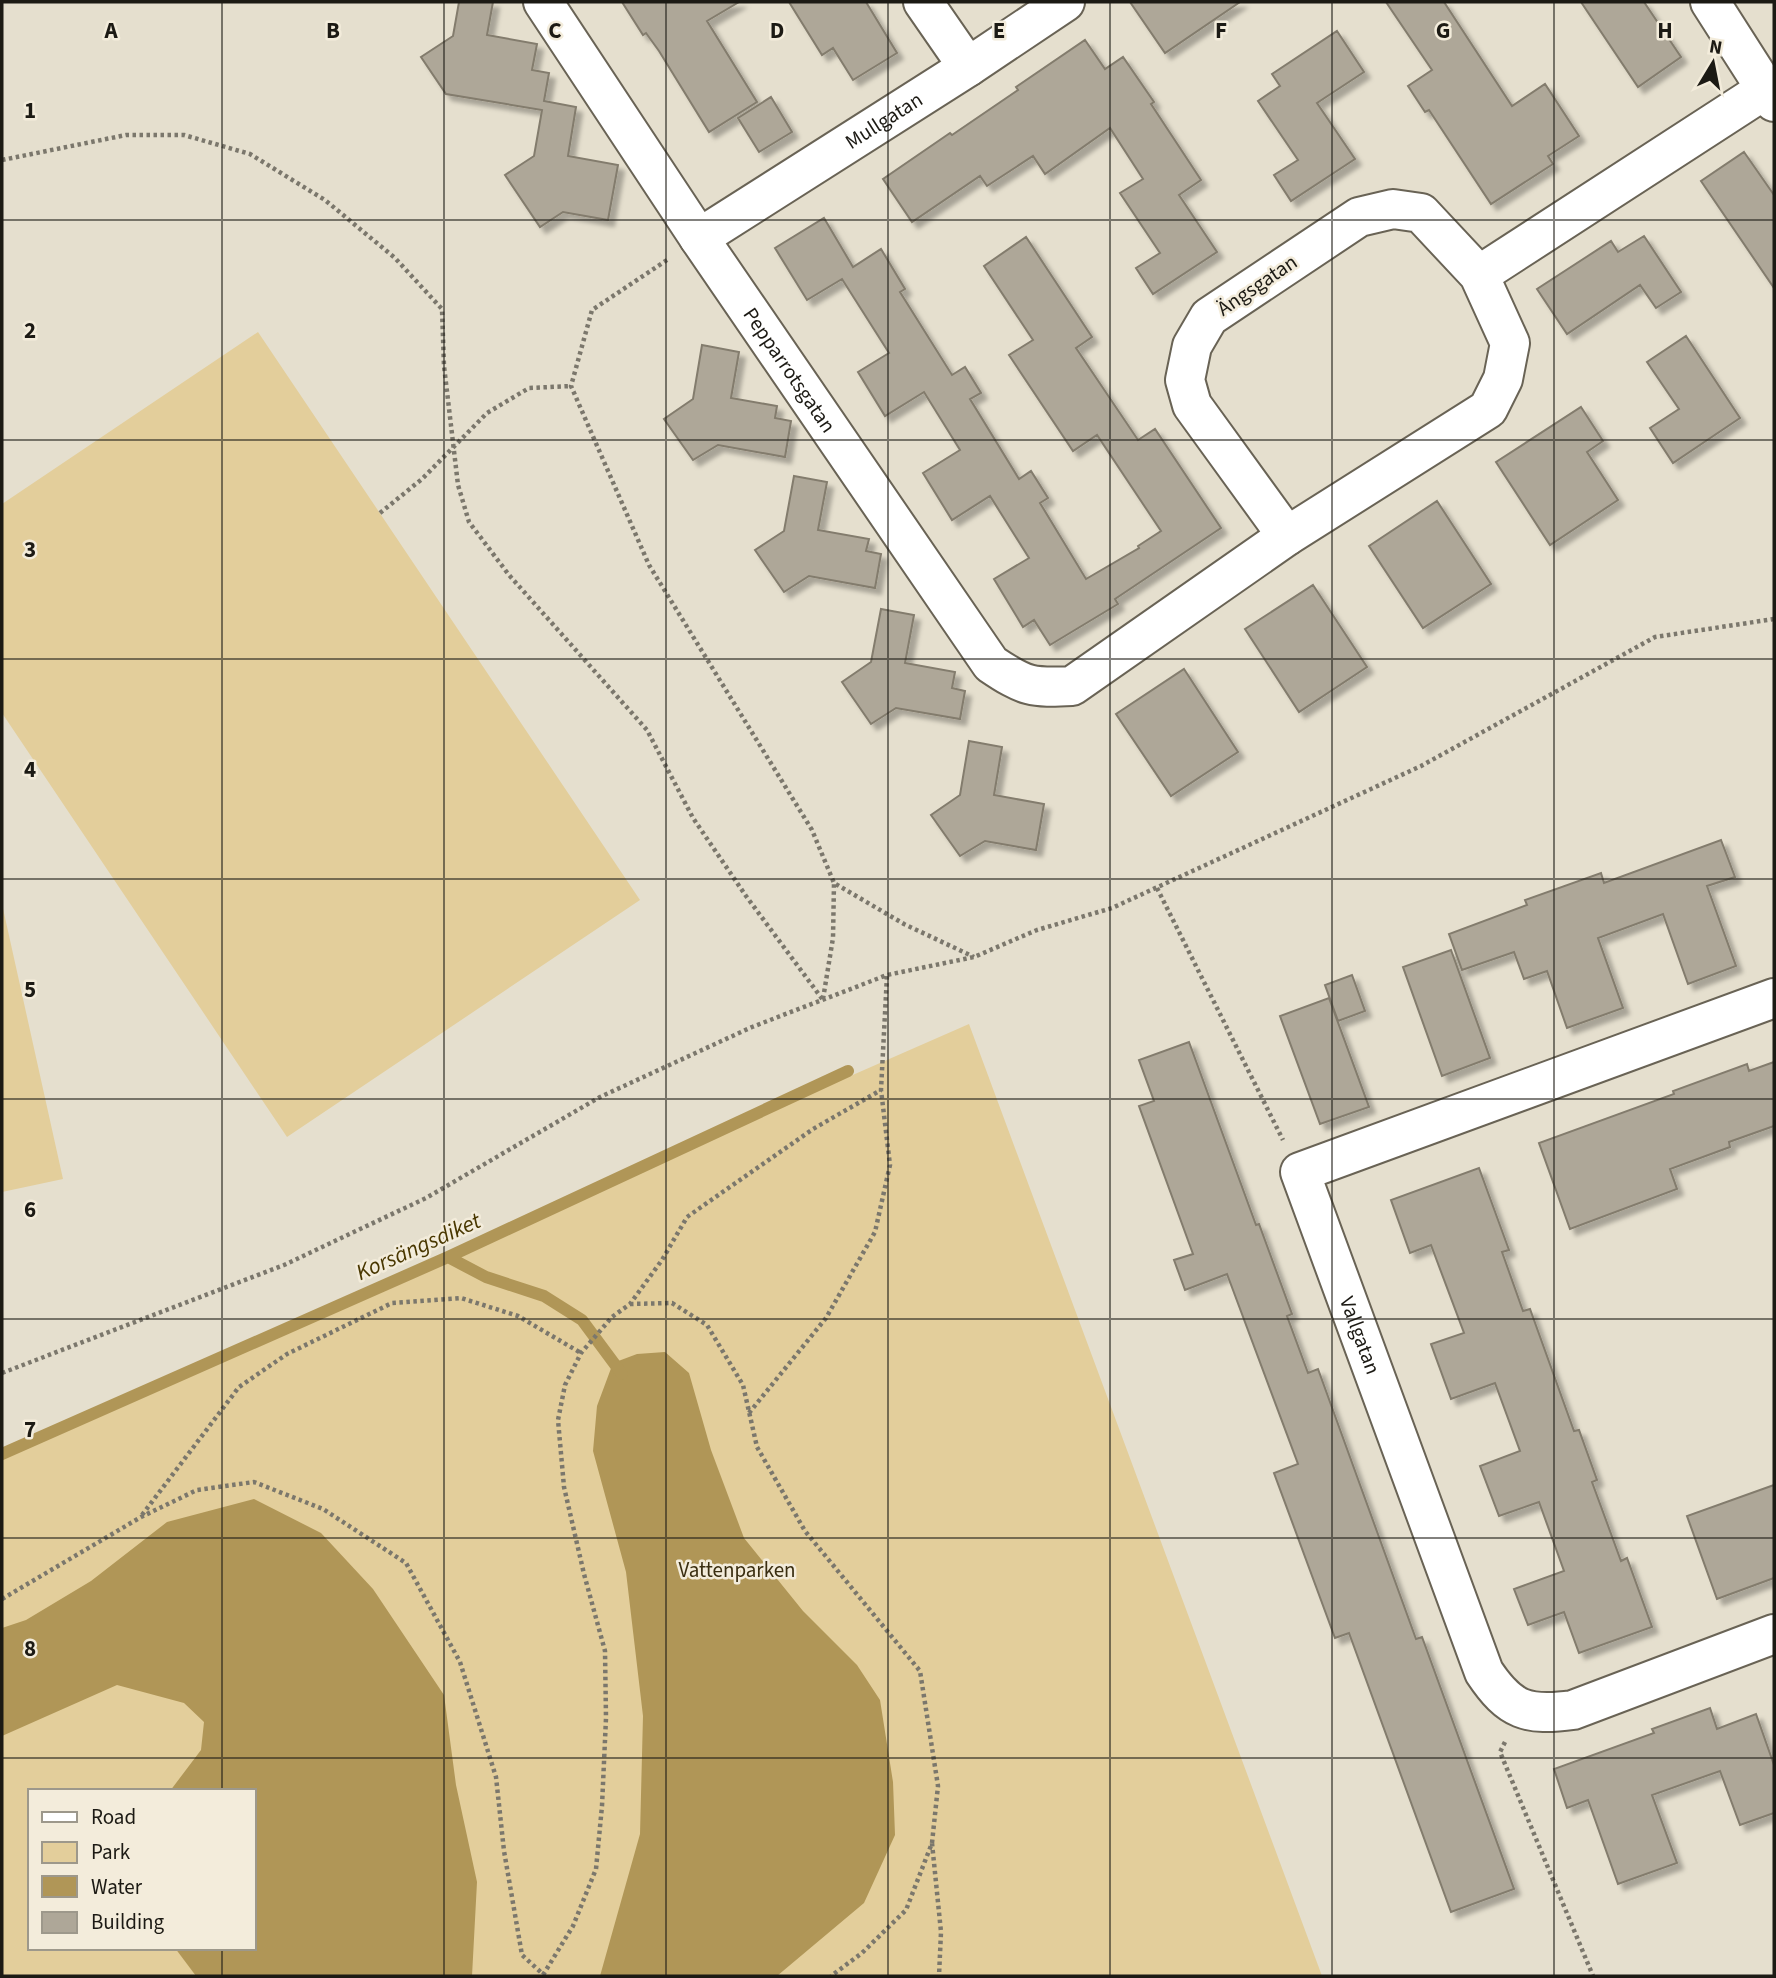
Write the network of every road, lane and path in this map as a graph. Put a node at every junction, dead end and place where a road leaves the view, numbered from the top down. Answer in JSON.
{"nodes":[{"id":1,"x":542,"y":2,"type":"edge"},
{"id":2,"x":923,"y":2,"type":"edge"},
{"id":3,"x":1065,"y":2,"type":"edge"},
{"id":4,"x":1710,"y":2,"type":"edge"},
{"id":5,"x":968,"y":68,"type":"junction"},
{"id":6,"x":1770,"y":96,"type":"edge"},
{"id":7,"x":2,"y":160,"type":"edge"},
{"id":8,"x":699,"y":238,"type":"junction"},
{"id":9,"x":1479,"y":275,"type":"junction"},
{"id":10,"x":572,"y":386,"type":"junction"},
{"id":11,"x":454,"y":446,"type":"junction"},
{"id":12,"x":380,"y":513,"type":"dead end"},
{"id":13,"x":1287,"y":536,"type":"junction"},
{"id":14,"x":1774,"y":620,"type":"edge"},
{"id":15,"x":1072,"y":686,"type":"joint"},
{"id":16,"x":834,"y":883,"type":"junction"},
{"id":17,"x":1157,"y":888,"type":"junction"},
{"id":18,"x":974,"y":957,"type":"junction"},
{"id":19,"x":887,"y":975,"type":"junction"},
{"id":20,"x":1774,"y":998,"type":"edge"},
{"id":21,"x":823,"y":1000,"type":"junction"},
{"id":22,"x":881,"y":1090,"type":"junction"},
{"id":23,"x":1300,"y":1172,"type":"junction"},
{"id":24,"x":630,"y":1304,"type":"junction"},
{"id":25,"x":581,"y":1353,"type":"junction"},
{"id":26,"x":2,"y":1373,"type":"edge"},
{"id":27,"x":749,"y":1413,"type":"junction"},
{"id":28,"x":141,"y":1517,"type":"junction"},
{"id":29,"x":2,"y":1599,"type":"edge"},
{"id":30,"x":1774,"y":1634,"type":"edge"},
{"id":31,"x":1522,"y":1709,"type":"junction"},
{"id":32,"x":932,"y":1843,"type":"junction"},
{"id":33,"x":544,"y":1976,"type":"edge"},
{"id":34,"x":831,"y":1976,"type":"edge"},
{"id":35,"x":939,"y":1976,"type":"edge"},
{"id":36,"x":1593,"y":1976,"type":"edge"}],
"edges":[{"from":1,"to":8,"type":"street","name":"Pepparrotsgatan"},
{"from":2,"to":5,"type":"street"},
{"from":3,"to":5,"type":"street","name":"Mullgatan"},
{"from":4,"to":6,"type":"street"},
{"from":5,"to":8,"type":"street","name":"Mullgatan"},
{"from":6,"to":9,"type":"street"},
{"from":7,"to":11,"type":"path"},
{"from":8,"to":10,"type":"path"},
{"from":8,"to":15,"type":"street","name":"Pepparrotsgatan"},
{"from":9,"to":13,"type":"street","name":"Ängsgatan"},
{"from":9,"to":13,"type":"street","name":"Ängsgatan"},
{"from":10,"to":11,"type":"path"},
{"from":10,"to":16,"type":"path"},
{"from":11,"to":12,"type":"path"},
{"from":11,"to":21,"type":"path"},
{"from":13,"to":15,"type":"street","name":"Ängsgatan"},
{"from":14,"to":17,"type":"path"},
{"from":16,"to":18,"type":"path"},
{"from":16,"to":21,"type":"path"},
{"from":17,"to":18,"type":"path"},
{"from":17,"to":23,"type":"path"},
{"from":18,"to":19,"type":"path"},
{"from":19,"to":21,"type":"path"},
{"from":19,"to":22,"type":"path"},
{"from":20,"to":23,"type":"street"},
{"from":21,"to":26,"type":"path"},
{"from":22,"to":24,"type":"path"},
{"from":22,"to":27,"type":"path"},
{"from":23,"to":31,"type":"street","name":"Vallgatan"},
{"from":24,"to":25,"type":"path"},
{"from":24,"to":27,"type":"path"},
{"from":25,"to":28,"type":"path"},
{"from":25,"to":33,"type":"path"},
{"from":27,"to":32,"type":"path"},
{"from":28,"to":29,"type":"path"},
{"from":28,"to":33,"type":"path"},
{"from":30,"to":31,"type":"street"},
{"from":31,"to":36,"type":"path"},
{"from":32,"to":34,"type":"path"},
{"from":32,"to":35,"type":"path"}]}
